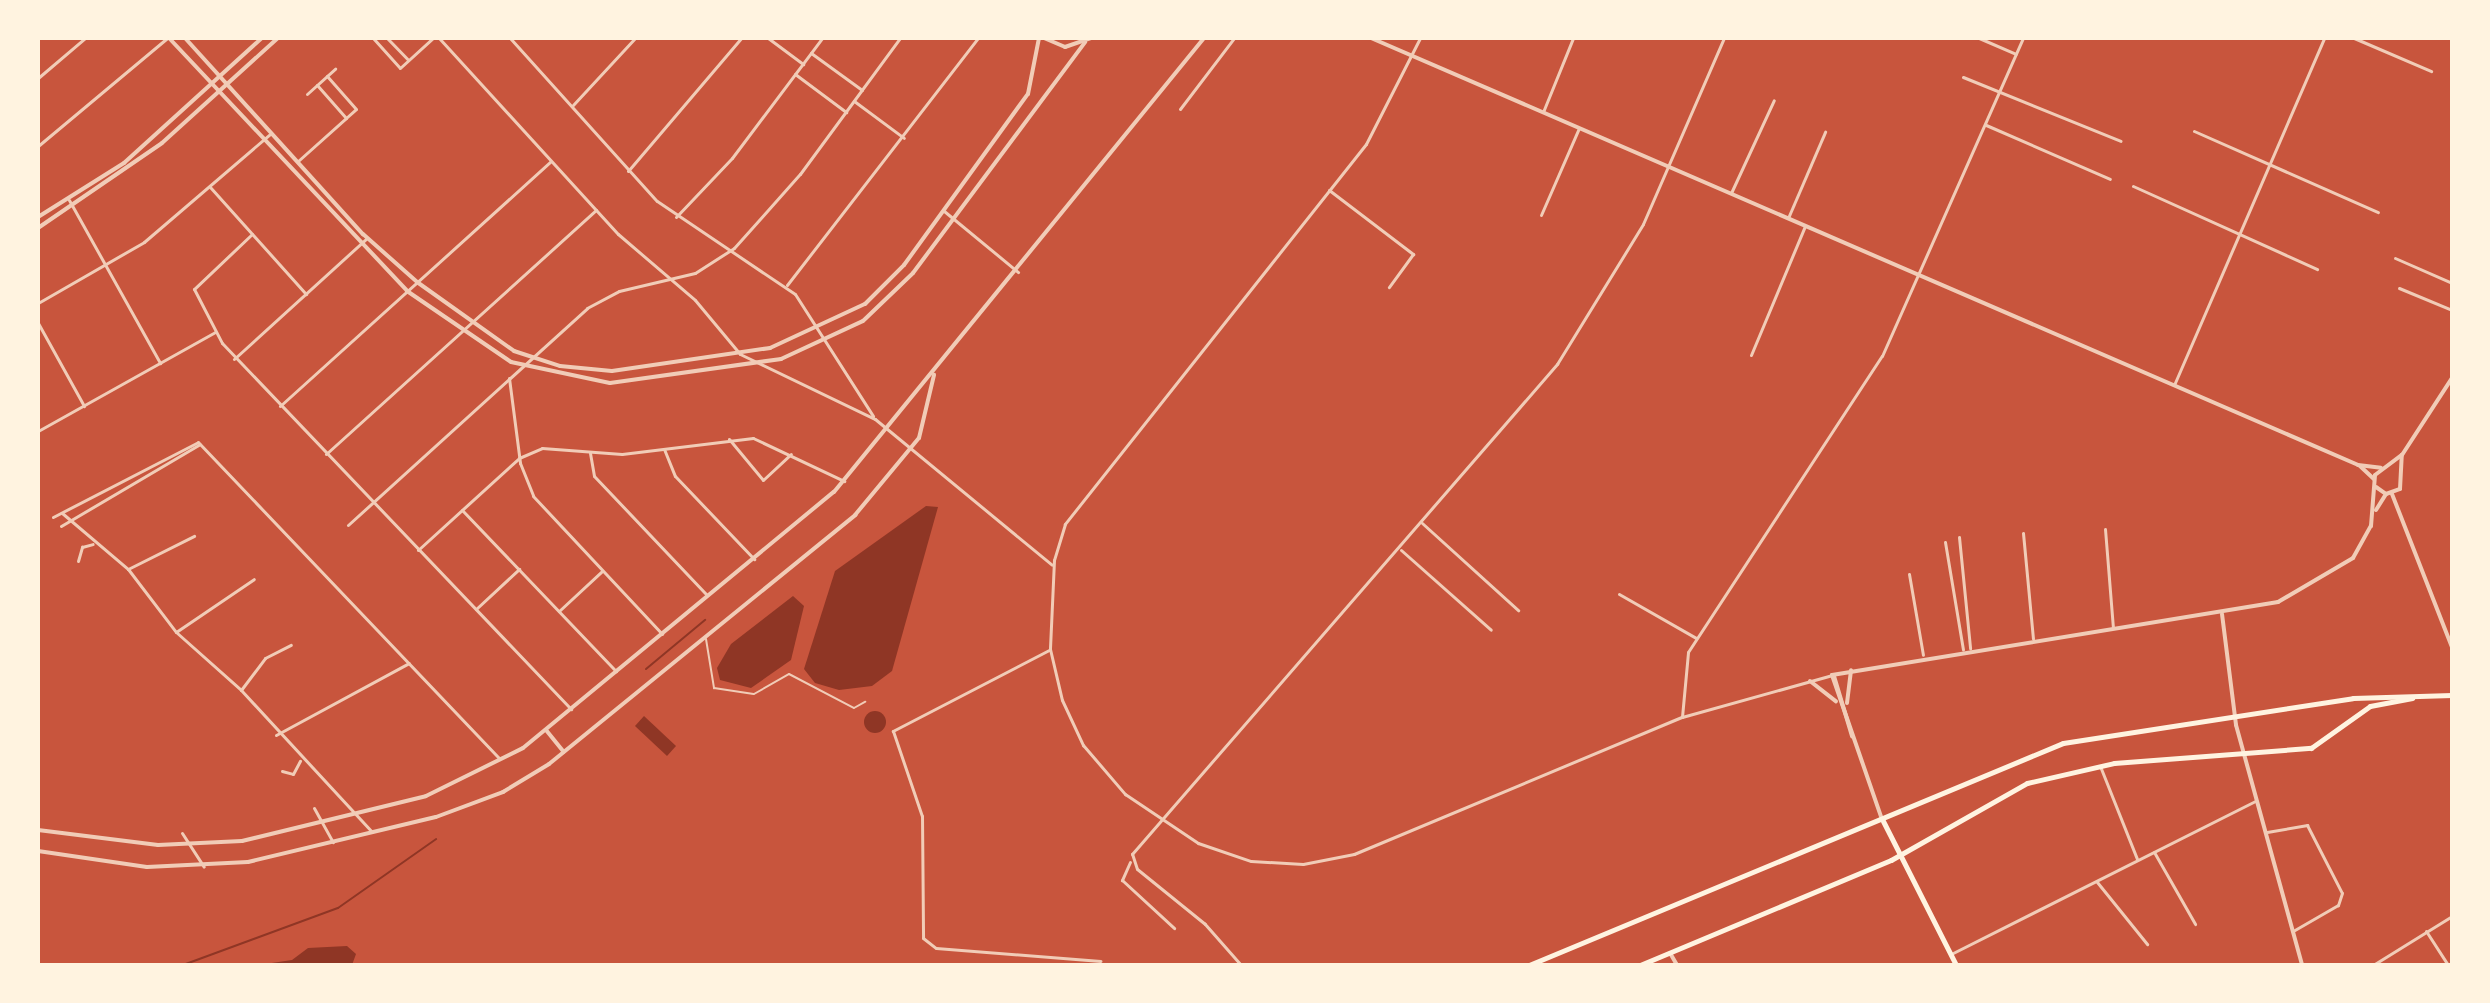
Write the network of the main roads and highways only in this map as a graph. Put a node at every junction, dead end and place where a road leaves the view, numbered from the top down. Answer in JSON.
{"nodes":[{"id":1,"x":2452,"y":695,"type":"edge"},
{"id":2,"x":2433,"y":696,"type":"junction"},
{"id":3,"x":1883,"y":821,"type":"junction"},
{"id":4,"x":1898,"y":856,"type":"junction"},
{"id":5,"x":1529,"y":965,"type":"edge"},
{"id":6,"x":1640,"y":965,"type":"edge"},
{"id":7,"x":1956,"y":965,"type":"edge"}],
"edges":[{"from":1,"to":2,"type":"main road"},
{"from":2,"to":3,"type":"main road"},
{"from":2,"to":4,"type":"main road"},
{"from":3,"to":4,"type":"main road"},
{"from":3,"to":5,"type":"main road"},
{"from":4,"to":6,"type":"main road"},
{"from":4,"to":7,"type":"main road"}]}
